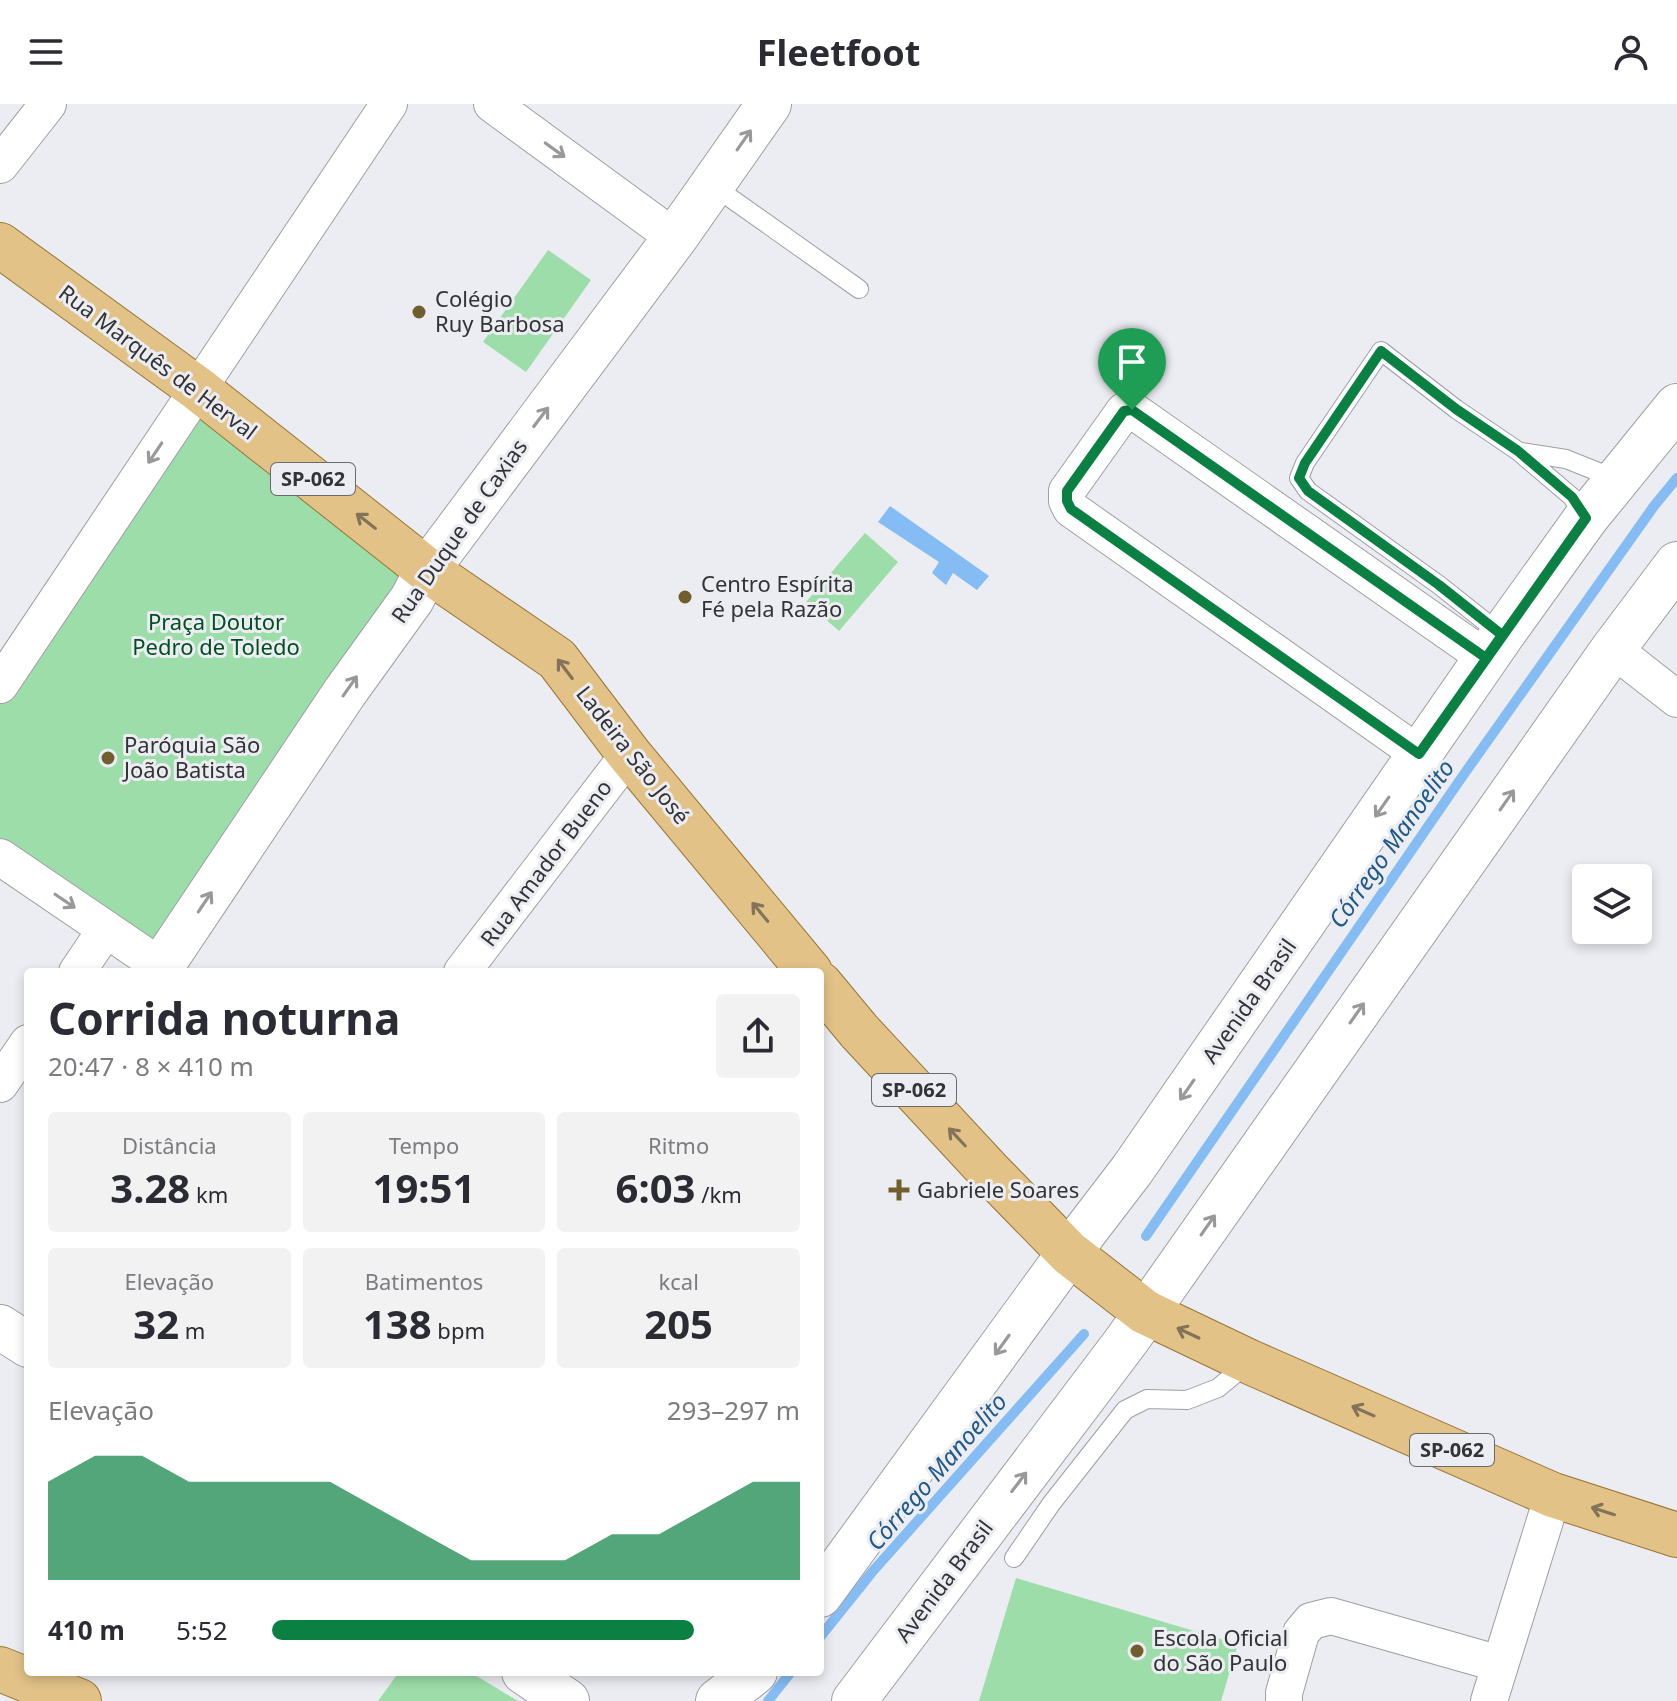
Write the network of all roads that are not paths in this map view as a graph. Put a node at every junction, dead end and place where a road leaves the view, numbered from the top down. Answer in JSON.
{"nodes":[{"id":1,"x":48,"y":104,"type":"edge"},
{"id":2,"x":389,"y":104,"type":"edge"},
{"id":3,"x":492,"y":104,"type":"edge"},
{"id":4,"x":769,"y":104,"type":"edge"},
{"id":5,"x":0,"y":165,"type":"edge"},
{"id":6,"x":712,"y":185,"type":"junction"},
{"id":7,"x":675,"y":238,"type":"junction"},
{"id":8,"x":0,"y":245,"type":"edge"},
{"id":9,"x":859,"y":289,"type":"dead end"},
{"id":10,"x":198,"y":389,"type":"junction"},
{"id":11,"x":1677,"y":406,"type":"edge"},
{"id":12,"x":1518,"y":451,"type":"junction"},
{"id":13,"x":1616,"y":479,"type":"junction"},
{"id":14,"x":1586,"y":518,"type":"junction"},
{"id":15,"x":1677,"y":564,"type":"edge"},
{"id":16,"x":427,"y":570,"type":"junction"},
{"id":17,"x":1494,"y":646,"type":"junction"},
{"id":18,"x":1613,"y":649,"type":"junction"},
{"id":19,"x":0,"y":685,"type":"edge"},
{"id":20,"x":1677,"y":699,"type":"edge"},
{"id":21,"x":629,"y":754,"type":"junction"},
{"id":22,"x":1419,"y":754,"type":"junction"},
{"id":23,"x":0,"y":857,"type":"edge"},
{"id":24,"x":106,"y":929,"type":"junction"},
{"id":25,"x":80,"y":968,"type":"edge"},
{"id":26,"x":164,"y":968,"type":"edge"},
{"id":27,"x":166,"y":968,"type":"edge"},
{"id":28,"x":465,"y":968,"type":"edge"},
{"id":29,"x":807,"y":968,"type":"edge"},
{"id":30,"x":824,"y":989,"type":"edge"},
{"id":31,"x":24,"y":1049,"type":"edge"},
{"id":32,"x":0,"y":1084,"type":"edge"},
{"id":33,"x":1069,"y":1253,"type":"junction"},
{"id":34,"x":1145,"y":1312,"type":"junction"},
{"id":35,"x":1250,"y":1362,"type":"junction"},
{"id":36,"x":1553,"y":1495,"type":"junction"},
{"id":37,"x":1677,"y":1535,"type":"edge"},
{"id":38,"x":1014,"y":1558,"type":"dead end"},
{"id":39,"x":824,"y":1590,"type":"edge"},
{"id":40,"x":1500,"y":1664,"type":"junction"},
{"id":41,"x":0,"y":1669,"type":"edge"},
{"id":42,"x":530,"y":1676,"type":"edge"},
{"id":43,"x":750,"y":1676,"type":"edge"},
{"id":44,"x":752,"y":1676,"type":"edge"},
{"id":45,"x":79,"y":1701,"type":"edge"},
{"id":46,"x":567,"y":1701,"type":"edge"},
{"id":47,"x":718,"y":1701,"type":"edge"},
{"id":48,"x":730,"y":1701,"type":"edge"},
{"id":49,"x":854,"y":1701,"type":"edge"},
{"id":50,"x":1284,"y":1701,"type":"edge"},
{"id":51,"x":1489,"y":1701,"type":"edge"}],
"edges":[{"from":1,"to":5,"type":"street"},
{"from":2,"to":10,"type":"street"},
{"from":3,"to":7,"type":"street","one_way":true},
{"from":6,"to":4,"type":"main road","name":"Rua Duque de Caxias","one_way":true},
{"from":6,"to":7,"type":"main road","name":"Rua Duque de Caxias"},
{"from":6,"to":9,"type":"lane"},
{"from":16,"to":7,"type":"main road","name":"Rua Duque de Caxias","one_way":true},
{"from":8,"to":10,"type":"main road","name":"Rua Marquês de Herval","number":"SP-062"},
{"from":16,"to":10,"type":"main road","name":"Rua Marquês de Herval","number":"SP-062","one_way":true},
{"from":10,"to":19,"type":"street","one_way":true},
{"from":11,"to":13,"type":"main road","name":"Avenida Brasil"},
{"from":12,"to":13,"type":"lane"},
{"from":12,"to":14,"type":"lane"},
{"from":12,"to":17,"type":"lane"},
{"from":13,"to":14,"type":"main road","name":"Avenida Brasil"},
{"from":14,"to":17,"type":"main road","name":"Avenida Brasil"},
{"from":15,"to":18,"type":"main road","name":"Avenida Brasil"},
{"from":21,"to":16,"type":"main road","name":"Ladeira São José","number":"SP-062","one_way":true},
{"from":27,"to":16,"type":"main road","name":"Rua Duque de Caxias","one_way":true},
{"from":17,"to":22,"type":"main road","name":"Avenida Brasil"},
{"from":17,"to":22,"type":"street"},
{"from":18,"to":20,"type":"street"},
{"from":34,"to":18,"type":"main road","name":"Avenida Brasil","one_way":true},
{"from":21,"to":28,"type":"street","name":"Rua Amador Bueno"},
{"from":29,"to":21,"type":"main road","name":"Ladeira São José","number":"SP-062","one_way":true},
{"from":22,"to":33,"type":"main road","name":"Avenida Brasil","one_way":true},
{"from":23,"to":24,"type":"street","one_way":true},
{"from":24,"to":25,"type":"street"},
{"from":24,"to":26,"type":"street"},
{"from":33,"to":30,"type":"main road","number":"SP-062","one_way":true},
{"from":31,"to":32,"type":"street"},
{"from":33,"to":34,"type":"main road","number":"SP-062"},
{"from":33,"to":39,"type":"main road","name":"Avenida Brasil","one_way":true},
{"from":35,"to":34,"type":"main road","number":"SP-062","one_way":true},
{"from":49,"to":34,"type":"main road","name":"Avenida Brasil","one_way":true},
{"from":36,"to":35,"type":"main road","number":"SP-062","one_way":true},
{"from":35,"to":38,"type":"lane"},
{"from":37,"to":36,"type":"main road","number":"SP-062","one_way":true},
{"from":36,"to":40,"type":"street"},
{"from":40,"to":50,"type":"street"},
{"from":40,"to":51,"type":"street"},
{"from":41,"to":45,"type":"main road"},
{"from":42,"to":46,"type":"main road"},
{"from":43,"to":47,"type":"main road"},
{"from":44,"to":48,"type":"main road"}]}
